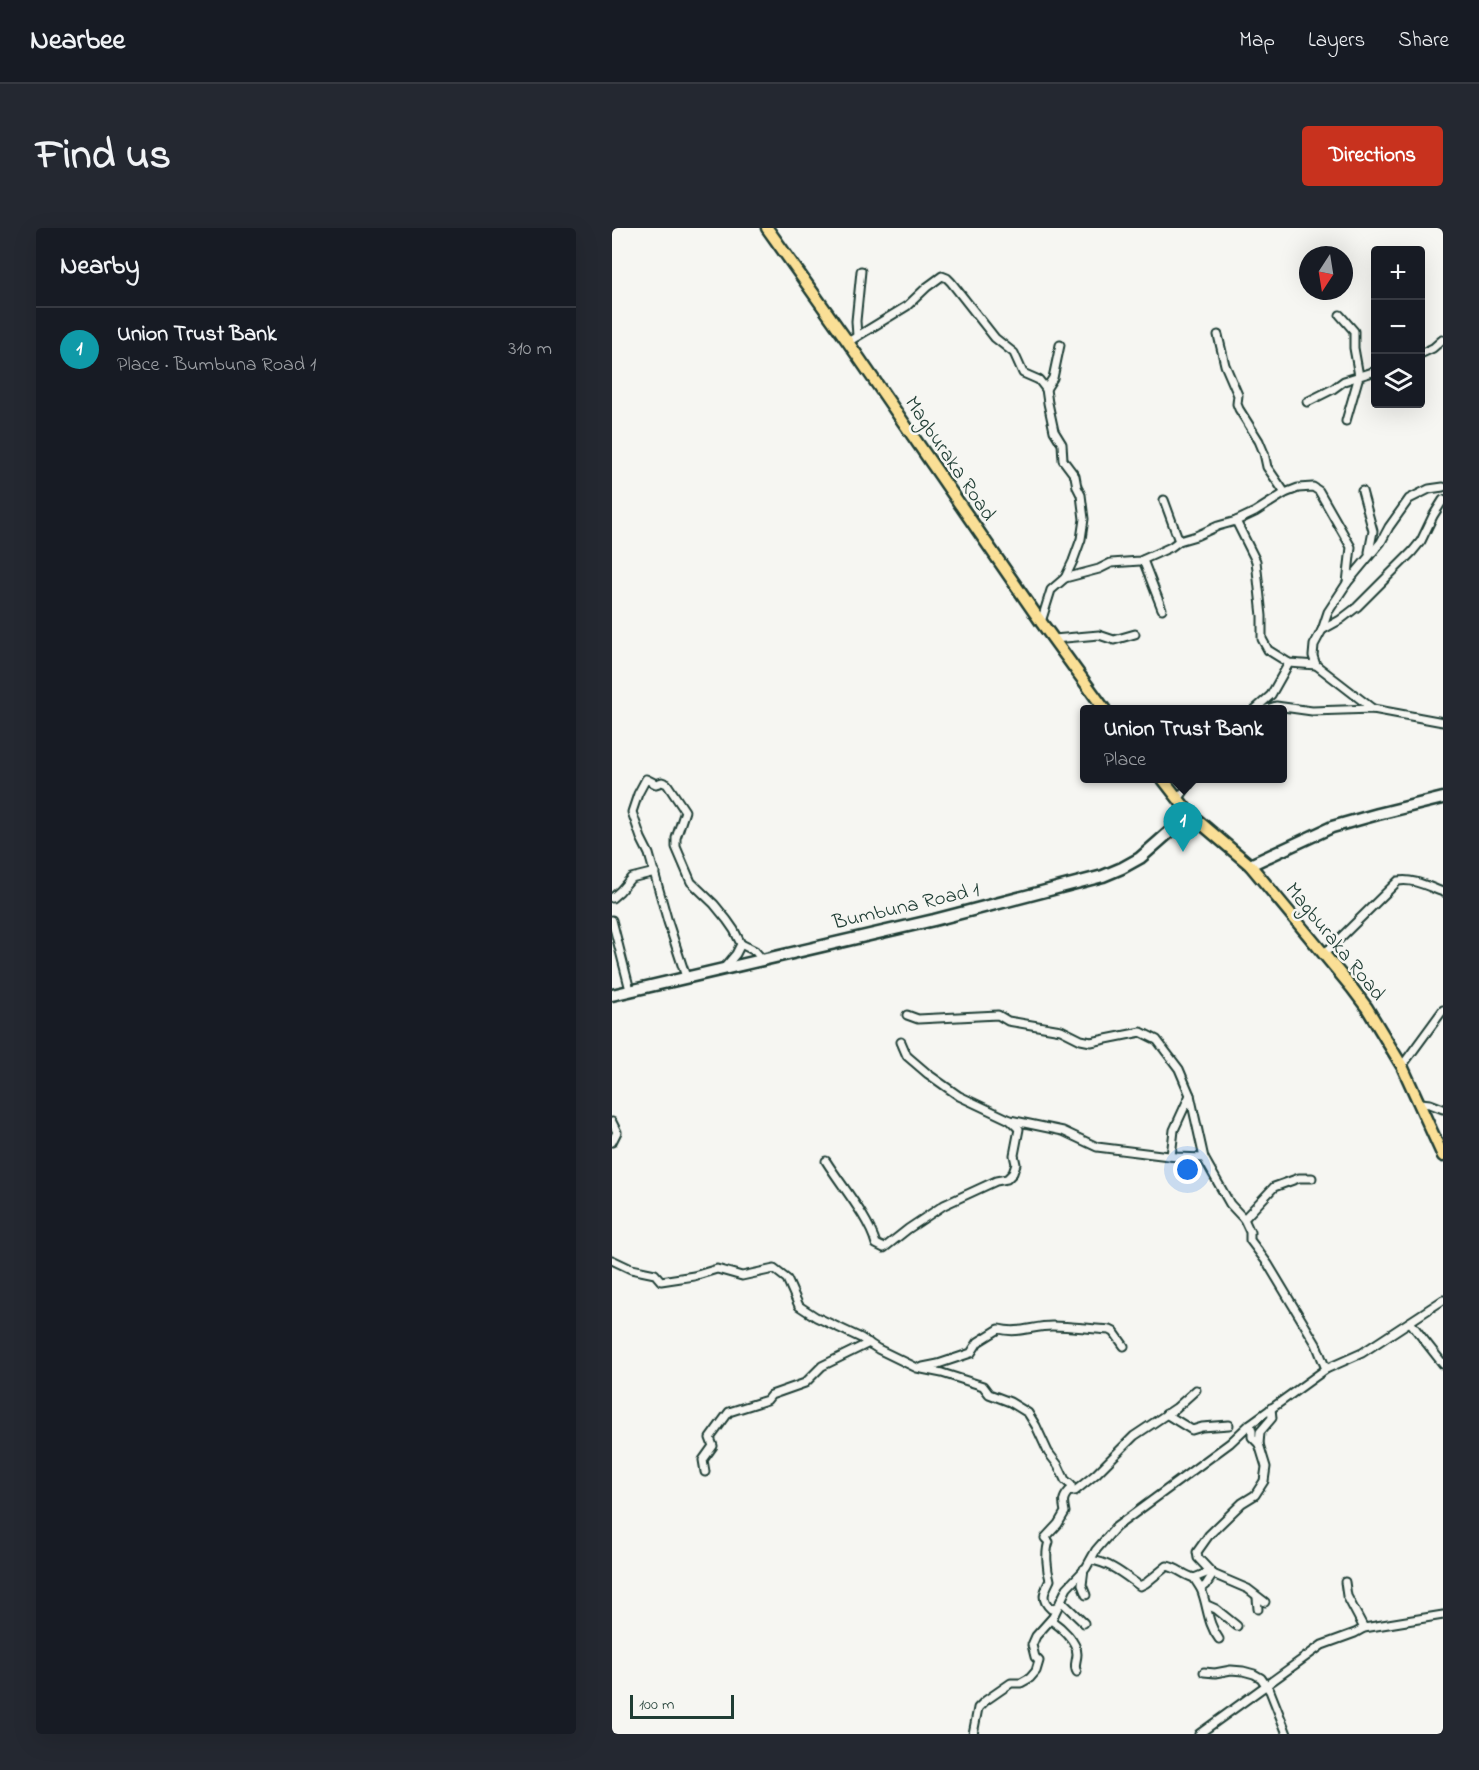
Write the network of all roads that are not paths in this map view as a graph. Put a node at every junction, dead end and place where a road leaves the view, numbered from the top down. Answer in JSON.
{"nodes":[{"id":1,"x":767,"y":228,"type":"edge"},
{"id":2,"x":861,"y":271,"type":"dead end"},
{"id":3,"x":1340,"y":315,"type":"dead end"},
{"id":4,"x":1218,"y":334,"type":"dead end"},
{"id":5,"x":852,"y":339,"type":"junction"},
{"id":6,"x":1442,"y":340,"type":"edge"},
{"id":7,"x":1060,"y":345,"type":"dead end"},
{"id":8,"x":1425,"y":352,"type":"edge"},
{"id":9,"x":1371,"y":372,"type":"edge"},
{"id":10,"x":1359,"y":376,"type":"junction"},
{"id":11,"x":1046,"y":389,"type":"junction"},
{"id":12,"x":1307,"y":402,"type":"dead end"},
{"id":13,"x":1346,"y":421,"type":"dead end"},
{"id":14,"x":1443,"y":487,"type":"edge"},
{"id":15,"x":1362,"y":491,"type":"dead end"},
{"id":16,"x":1285,"y":493,"type":"junction"},
{"id":17,"x":1164,"y":500,"type":"dead end"},
{"id":18,"x":1443,"y":500,"type":"edge"},
{"id":19,"x":1236,"y":521,"type":"junction"},
{"id":20,"x":1179,"y":541,"type":"junction"},
{"id":21,"x":1143,"y":560,"type":"junction"},
{"id":22,"x":1365,"y":560,"type":"junction"},
{"id":23,"x":1065,"y":578,"type":"junction"},
{"id":24,"x":1347,"y":583,"type":"junction"},
{"id":25,"x":1162,"y":609,"type":"dead end"},
{"id":26,"x":1041,"y":622,"type":"junction"},
{"id":27,"x":1322,"y":630,"type":"junction"},
{"id":28,"x":1135,"y":634,"type":"dead end"},
{"id":29,"x":1054,"y":639,"type":"junction"},
{"id":30,"x":1290,"y":663,"type":"junction"},
{"id":31,"x":1316,"y":665,"type":"junction"},
{"id":32,"x":1101,"y":705,"type":"edge"},
{"id":33,"x":1259,"y":705,"type":"edge"},
{"id":34,"x":1287,"y":708,"type":"edge"},
{"id":35,"x":1373,"y":709,"type":"junction"},
{"id":36,"x":1443,"y":722,"type":"edge"},
{"id":37,"x":1166,"y":783,"type":"edge"},
{"id":38,"x":1190,"y":783,"type":"edge"},
{"id":39,"x":1179,"y":798,"type":"junction"},
{"id":40,"x":1443,"y":798,"type":"edge"},
{"id":41,"x":1190,"y":814,"type":"junction"},
{"id":42,"x":1250,"y":865,"type":"junction"},
{"id":43,"x":655,"y":872,"type":"junction"},
{"id":44,"x":1443,"y":892,"type":"edge"},
{"id":45,"x":612,"y":898,"type":"edge"},
{"id":46,"x":612,"y":920,"type":"edge"},
{"id":47,"x":741,"y":944,"type":"junction"},
{"id":48,"x":1324,"y":954,"type":"junction"},
{"id":49,"x":762,"y":959,"type":"junction"},
{"id":50,"x":725,"y":967,"type":"junction"},
{"id":51,"x":686,"y":977,"type":"junction"},
{"id":52,"x":630,"y":990,"type":"junction"},
{"id":53,"x":612,"y":995,"type":"edge"},
{"id":54,"x":1443,"y":1010,"type":"edge"},
{"id":55,"x":907,"y":1015,"type":"dead end"},
{"id":56,"x":901,"y":1042,"type":"dead end"},
{"id":57,"x":1402,"y":1066,"type":"junction"},
{"id":58,"x":1190,"y":1095,"type":"junction"},
{"id":59,"x":1420,"y":1103,"type":"junction"},
{"id":60,"x":1443,"y":1109,"type":"edge"},
{"id":61,"x":1010,"y":1120,"type":"junction"},
{"id":62,"x":612,"y":1122,"type":"edge"},
{"id":63,"x":1032,"y":1124,"type":"junction"},
{"id":64,"x":1018,"y":1129,"type":"junction"},
{"id":65,"x":612,"y":1142,"type":"edge"},
{"id":66,"x":1170,"y":1156,"type":"junction"},
{"id":67,"x":1443,"y":1156,"type":"edge"},
{"id":68,"x":1204,"y":1158,"type":"junction"},
{"id":69,"x":826,"y":1161,"type":"dead end"},
{"id":70,"x":1312,"y":1178,"type":"dead end"},
{"id":71,"x":1244,"y":1220,"type":"junction"},
{"id":72,"x":612,"y":1260,"type":"edge"},
{"id":73,"x":1443,"y":1300,"type":"edge"},
{"id":74,"x":1410,"y":1322,"type":"junction"},
{"id":75,"x":869,"y":1343,"type":"junction"},
{"id":76,"x":1124,"y":1346,"type":"dead end"},
{"id":77,"x":1443,"y":1365,"type":"edge"},
{"id":78,"x":917,"y":1368,"type":"junction"},
{"id":79,"x":1326,"y":1369,"type":"junction"},
{"id":80,"x":1196,"y":1390,"type":"dead end"},
{"id":81,"x":1271,"y":1408,"type":"junction"},
{"id":82,"x":1166,"y":1414,"type":"junction"},
{"id":83,"x":1250,"y":1424,"type":"junction"},
{"id":84,"x":1229,"y":1425,"type":"dead end"},
{"id":85,"x":1259,"y":1444,"type":"junction"},
{"id":86,"x":705,"y":1472,"type":"dead end"},
{"id":87,"x":1072,"y":1491,"type":"junction"},
{"id":88,"x":1091,"y":1560,"type":"junction"},
{"id":89,"x":1084,"y":1569,"type":"junction"},
{"id":90,"x":1213,"y":1574,"type":"junction"},
{"id":91,"x":1194,"y":1578,"type":"junction"},
{"id":92,"x":1345,"y":1582,"type":"dead end"},
{"id":93,"x":1201,"y":1589,"type":"junction"},
{"id":94,"x":1086,"y":1595,"type":"dead end"},
{"id":95,"x":1257,"y":1598,"type":"junction"},
{"id":96,"x":1265,"y":1602,"type":"dead end"},
{"id":97,"x":1060,"y":1604,"type":"junction"},
{"id":98,"x":1207,"y":1605,"type":"junction"},
{"id":99,"x":1258,"y":1609,"type":"dead end"},
{"id":100,"x":1443,"y":1615,"type":"edge"},
{"id":101,"x":1051,"y":1620,"type":"junction"},
{"id":102,"x":1084,"y":1623,"type":"dead end"},
{"id":103,"x":1237,"y":1626,"type":"dead end"},
{"id":104,"x":1364,"y":1628,"type":"junction"},
{"id":105,"x":1219,"y":1639,"type":"dead end"},
{"id":106,"x":1077,"y":1672,"type":"dead end"},
{"id":107,"x":1204,"y":1672,"type":"dead end"},
{"id":108,"x":1266,"y":1684,"type":"junction"},
{"id":109,"x":973,"y":1734,"type":"edge"},
{"id":110,"x":1199,"y":1734,"type":"edge"},
{"id":111,"x":1287,"y":1734,"type":"edge"}],
"edges":[{"from":1,"to":5,"type":"main road","name":"Magburaka Road"},
{"from":2,"to":5,"type":"street"},
{"from":3,"to":10,"type":"street"},
{"from":4,"to":16,"type":"street"},
{"from":5,"to":11,"type":"street"},
{"from":5,"to":26,"type":"main road","name":"Magburaka Road"},
{"from":6,"to":8,"type":"street"},
{"from":7,"to":11,"type":"street"},
{"from":9,"to":10,"type":"street"},
{"from":10,"to":12,"type":"street"},
{"from":10,"to":13,"type":"street"},
{"from":11,"to":23,"type":"street"},
{"from":14,"to":22,"type":"street"},
{"from":15,"to":22,"type":"street"},
{"from":16,"to":19,"type":"street"},
{"from":16,"to":24,"type":"street"},
{"from":17,"to":20,"type":"street"},
{"from":18,"to":27,"type":"street"},
{"from":19,"to":20,"type":"street"},
{"from":19,"to":30,"type":"street"},
{"from":20,"to":21,"type":"street"},
{"from":21,"to":23,"type":"street"},
{"from":21,"to":25,"type":"street"},
{"from":22,"to":24,"type":"street"},
{"from":23,"to":26,"type":"street"},
{"from":24,"to":27,"type":"street"},
{"from":26,"to":29,"type":"main road","name":"Magburaka Road"},
{"from":27,"to":31,"type":"street"},
{"from":28,"to":29,"type":"street"},
{"from":29,"to":32,"type":"main road","name":"Magburaka Road"},
{"from":30,"to":31,"type":"street"},
{"from":30,"to":33,"type":"street"},
{"from":31,"to":35,"type":"street"},
{"from":34,"to":35,"type":"street"},
{"from":35,"to":36,"type":"street"},
{"from":37,"to":39,"type":"main road","name":"Magburaka Road"},
{"from":38,"to":39,"type":"street"},
{"from":39,"to":41,"type":"main road","name":"Magburaka Road"},
{"from":40,"to":42,"type":"main road"},
{"from":41,"to":42,"type":"main road","name":"Magburaka Road"},
{"from":41,"to":49,"type":"main road","name":"Bumbuna Road 1"},
{"from":42,"to":48,"type":"main road","name":"Magburaka Road"},
{"from":43,"to":45,"type":"street"},
{"from":43,"to":47,"type":"street"},
{"from":43,"to":51,"type":"street"},
{"from":44,"to":48,"type":"street"},
{"from":46,"to":52,"type":"street"},
{"from":47,"to":49,"type":"street"},
{"from":47,"to":50,"type":"street"},
{"from":48,"to":57,"type":"main road","name":"Magburaka Road"},
{"from":49,"to":50,"type":"main road","name":"Bumbuna Road 1"},
{"from":50,"to":51,"type":"main road","name":"Bumbuna Road 1"},
{"from":51,"to":52,"type":"main road","name":"Bumbuna Road 1"},
{"from":52,"to":53,"type":"main road","name":"Bumbuna Road 1"},
{"from":54,"to":57,"type":"street"},
{"from":55,"to":58,"type":"street"},
{"from":56,"to":61,"type":"street"},
{"from":57,"to":59,"type":"main road","name":"Magburaka Road"},
{"from":58,"to":66,"type":"street"},
{"from":58,"to":68,"type":"street"},
{"from":59,"to":60,"type":"street"},
{"from":59,"to":67,"type":"main road","name":"Magburaka Road"},
{"from":61,"to":63,"type":"street"},
{"from":61,"to":64,"type":"street"},
{"from":62,"to":65,"type":"street"},
{"from":63,"to":64,"type":"street"},
{"from":63,"to":66,"type":"street"},
{"from":64,"to":69,"type":"street"},
{"from":66,"to":68,"type":"street"},
{"from":68,"to":71,"type":"street"},
{"from":70,"to":71,"type":"street"},
{"from":71,"to":79,"type":"street"},
{"from":72,"to":75,"type":"street"},
{"from":73,"to":74,"type":"street"},
{"from":74,"to":77,"type":"street"},
{"from":74,"to":79,"type":"street"},
{"from":75,"to":78,"type":"street"},
{"from":75,"to":86,"type":"street"},
{"from":76,"to":78,"type":"street"},
{"from":78,"to":87,"type":"street"},
{"from":79,"to":81,"type":"street"},
{"from":80,"to":82,"type":"street"},
{"from":81,"to":83,"type":"street"},
{"from":81,"to":85,"type":"street"},
{"from":82,"to":84,"type":"street"},
{"from":82,"to":87,"type":"street"},
{"from":83,"to":85,"type":"street"},
{"from":83,"to":88,"type":"street"},
{"from":85,"to":90,"type":"street"},
{"from":87,"to":97,"type":"street"},
{"from":88,"to":89,"type":"street"},
{"from":88,"to":91,"type":"street"},
{"from":89,"to":94,"type":"street"},
{"from":89,"to":97,"type":"street"},
{"from":90,"to":91,"type":"street"},
{"from":90,"to":93,"type":"street"},
{"from":90,"to":95,"type":"street"},
{"from":91,"to":93,"type":"street"},
{"from":92,"to":104,"type":"street"},
{"from":93,"to":98,"type":"street"},
{"from":95,"to":96,"type":"street"},
{"from":95,"to":99,"type":"street"},
{"from":97,"to":101,"type":"street"},
{"from":97,"to":102,"type":"street"},
{"from":98,"to":103,"type":"street"},
{"from":98,"to":105,"type":"street"},
{"from":100,"to":104,"type":"street"},
{"from":101,"to":106,"type":"street"},
{"from":101,"to":109,"type":"street"},
{"from":104,"to":108,"type":"street"},
{"from":107,"to":108,"type":"street"},
{"from":108,"to":110,"type":"street"},
{"from":108,"to":111,"type":"street"}]}
